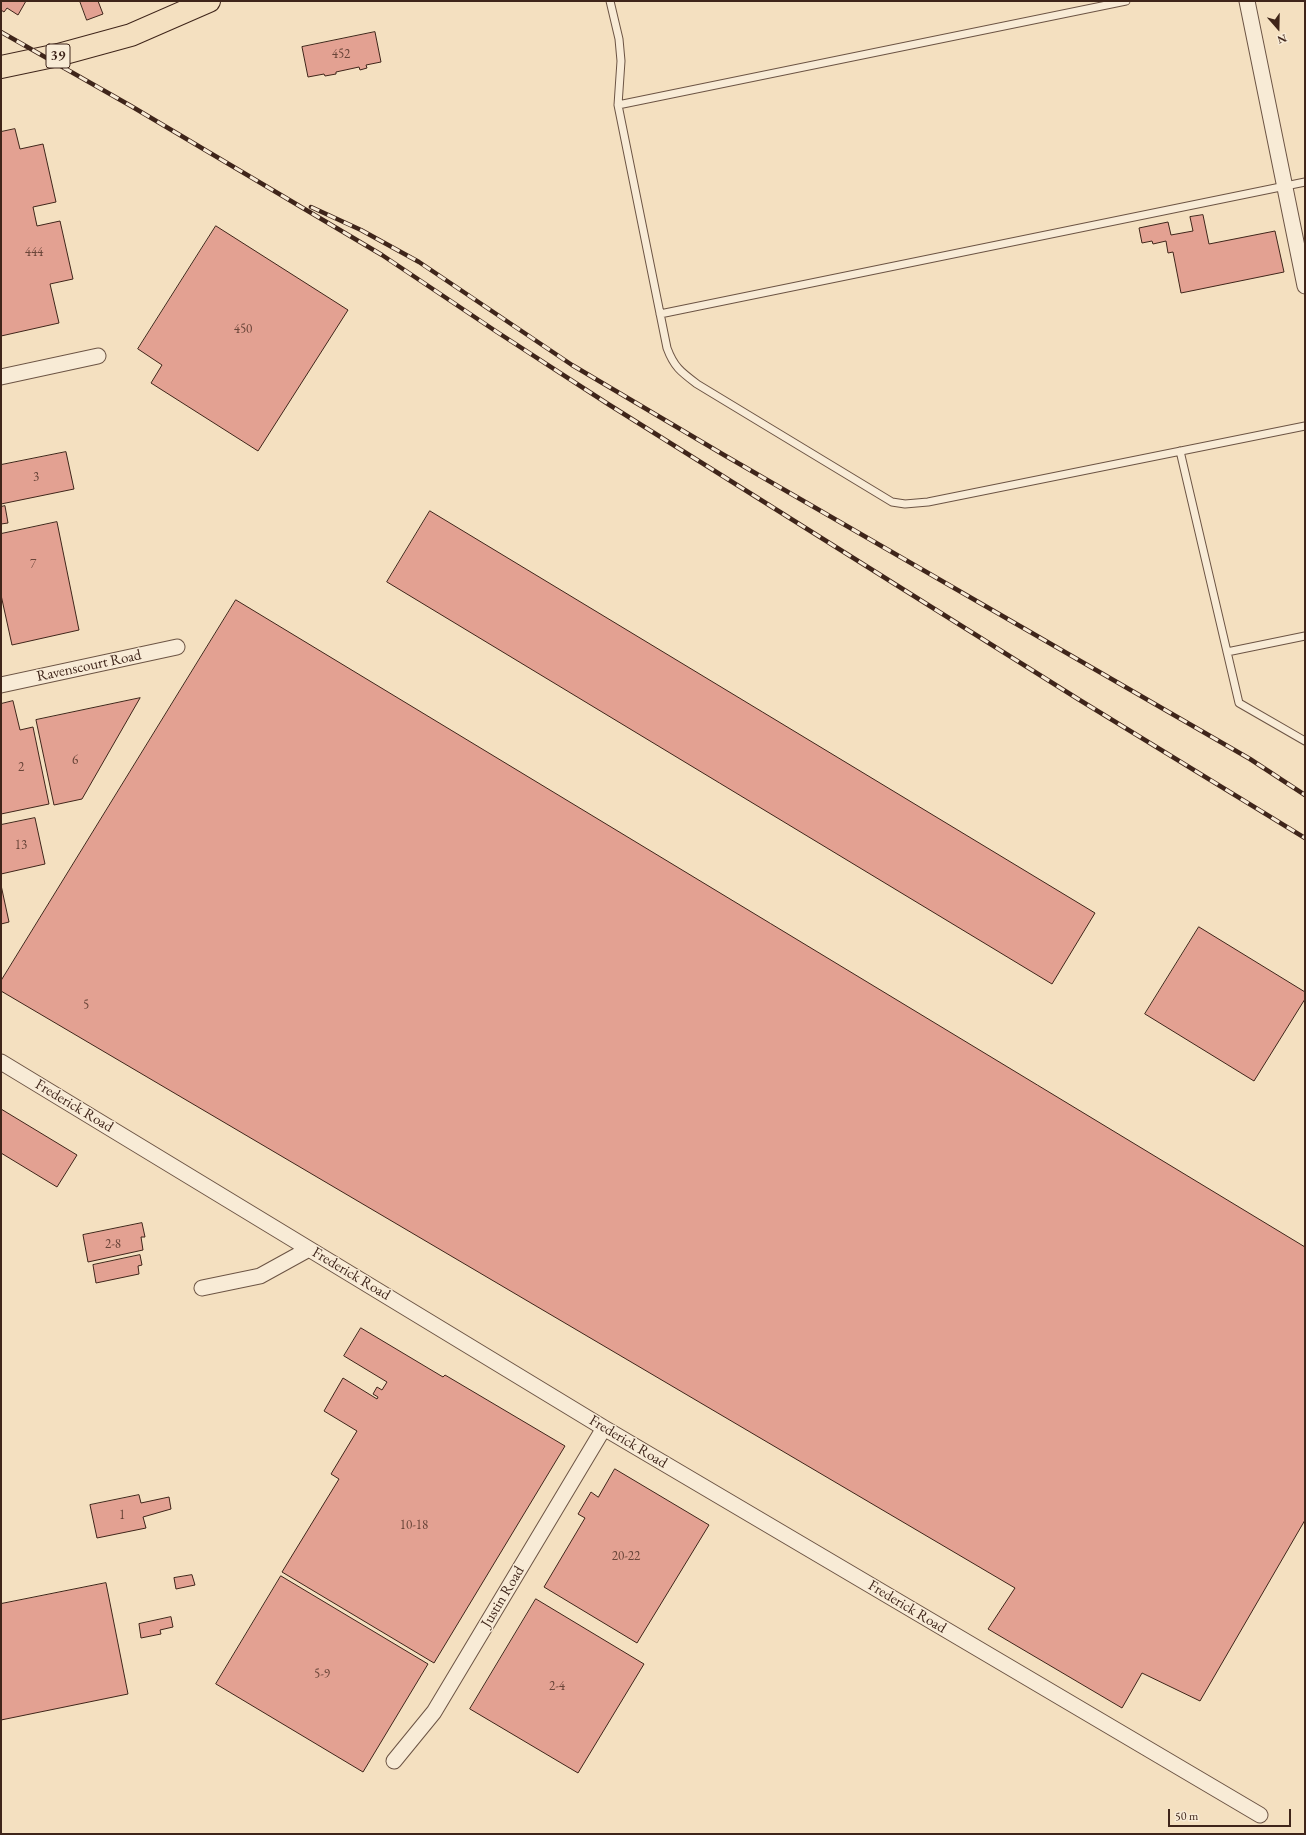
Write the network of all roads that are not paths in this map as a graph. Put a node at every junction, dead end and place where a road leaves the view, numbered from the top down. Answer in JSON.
{"nodes":[{"id":1,"x":209,"y":1,"type":"edge"},
{"id":2,"x":610,"y":1,"type":"edge"},
{"id":3,"x":1126,"y":1,"type":"edge"},
{"id":4,"x":1247,"y":1,"type":"edge"},
{"id":5,"x":1,"y":67,"type":"edge"},
{"id":6,"x":618,"y":105,"type":"junction"},
{"id":7,"x":1305,"y":182,"type":"edge"},
{"id":8,"x":1285,"y":186,"type":"junction"},
{"id":9,"x":1305,"y":286,"type":"edge"},
{"id":10,"x":660,"y":314,"type":"junction"},
{"id":11,"x":98,"y":356,"type":"dead end"},
{"id":12,"x":1,"y":377,"type":"edge"},
{"id":13,"x":1305,"y":426,"type":"edge"},
{"id":14,"x":1180,"y":451,"type":"junction"},
{"id":15,"x":1305,"y":636,"type":"edge"},
{"id":16,"x":177,"y":647,"type":"dead end"},
{"id":17,"x":1227,"y":652,"type":"junction"},
{"id":18,"x":1,"y":685,"type":"edge"},
{"id":19,"x":1305,"y":741,"type":"edge"},
{"id":20,"x":1,"y":1062,"type":"edge"},
{"id":21,"x":309,"y":1249,"type":"junction"},
{"id":22,"x":202,"y":1288,"type":"dead end"},
{"id":23,"x":604,"y":1428,"type":"junction"},
{"id":24,"x":394,"y":1761,"type":"dead end"},
{"id":25,"x":1260,"y":1815,"type":"dead end"}],
"edges":[{"from":1,"to":5,"type":"main road","number":"39"},
{"from":2,"to":6,"type":"lane"},
{"from":3,"to":6,"type":"lane"},
{"from":4,"to":8,"type":"street"},
{"from":6,"to":10,"type":"lane"},
{"from":7,"to":8,"type":"lane"},
{"from":8,"to":9,"type":"street"},
{"from":8,"to":10,"type":"lane"},
{"from":10,"to":14,"type":"lane"},
{"from":11,"to":12,"type":"street"},
{"from":13,"to":14,"type":"lane"},
{"from":14,"to":17,"type":"lane"},
{"from":15,"to":17,"type":"lane"},
{"from":16,"to":18,"type":"street","name":"Ravenscourt Road"},
{"from":17,"to":19,"type":"lane"},
{"from":20,"to":21,"type":"street","name":"Frederick Road"},
{"from":21,"to":22,"type":"street"},
{"from":21,"to":23,"type":"street","name":"Frederick Road"},
{"from":23,"to":24,"type":"street","name":"Justin Road"},
{"from":23,"to":25,"type":"street","name":"Frederick Road"}]}
